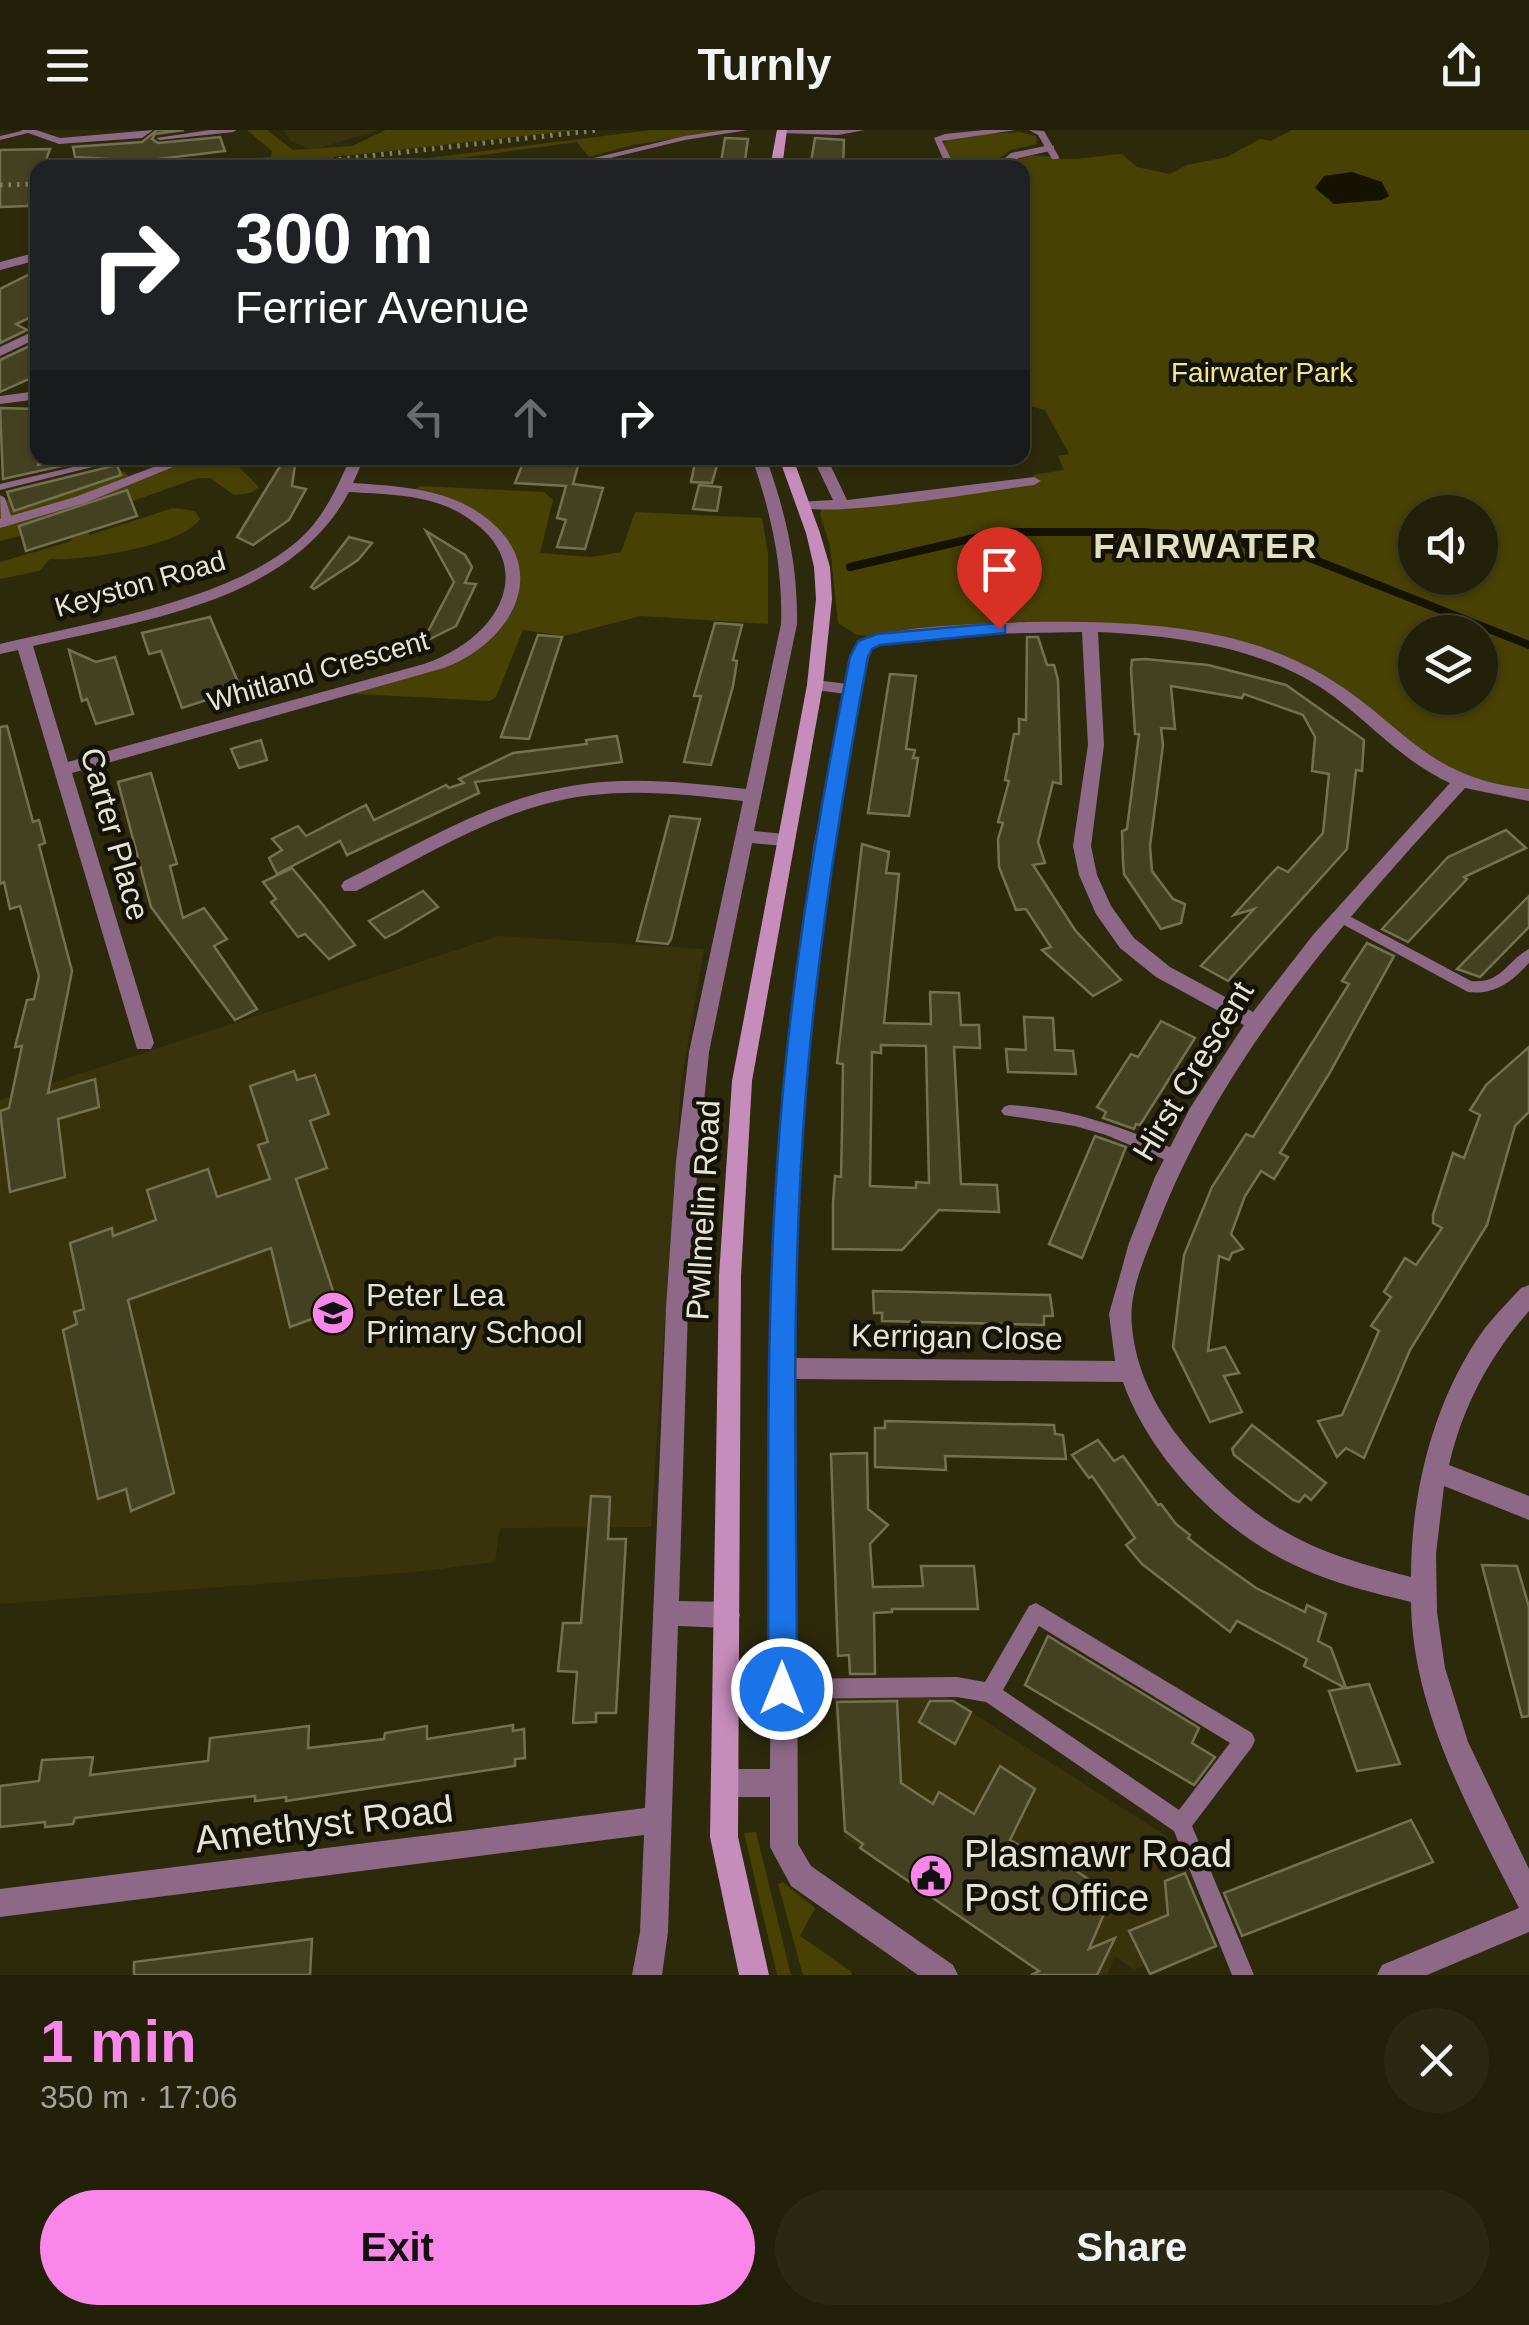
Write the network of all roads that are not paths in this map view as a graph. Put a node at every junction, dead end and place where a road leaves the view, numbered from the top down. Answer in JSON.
{"nodes":[{"id":1,"x":233,"y":130,"type":"edge"},
{"id":2,"x":744,"y":130,"type":"edge"},
{"id":3,"x":861,"y":130,"type":"edge"},
{"id":4,"x":1012,"y":130,"type":"edge"},
{"id":5,"x":1033,"y":130,"type":"edge"},
{"id":6,"x":26,"y":131,"type":"edge"},
{"id":7,"x":782,"y":131,"type":"edge"},
{"id":8,"x":145,"y":133,"type":"edge"},
{"id":9,"x":0,"y":138,"type":"edge"},
{"id":10,"x":160,"y":138,"type":"joint"},
{"id":11,"x":1052,"y":152,"type":"joint"},
{"id":12,"x":590,"y":160,"type":"edge"},
{"id":13,"x":777,"y":160,"type":"edge"},
{"id":14,"x":948,"y":160,"type":"edge"},
{"id":15,"x":1008,"y":160,"type":"edge"},
{"id":16,"x":30,"y":258,"type":"edge"},
{"id":17,"x":0,"y":266,"type":"edge"},
{"id":18,"x":30,"y":337,"type":"edge"},
{"id":19,"x":0,"y":352,"type":"edge"},
{"id":20,"x":30,"y":396,"type":"edge"},
{"id":21,"x":0,"y":400,"type":"edge"},
{"id":22,"x":95,"y":465,"type":"edge"},
{"id":23,"x":170,"y":465,"type":"edge"},
{"id":24,"x":354,"y":465,"type":"edge"},
{"id":25,"x":761,"y":465,"type":"edge"},
{"id":26,"x":789,"y":465,"type":"edge"},
{"id":27,"x":823,"y":465,"type":"edge"},
{"id":28,"x":1034,"y":481,"type":"dead end"},
{"id":29,"x":345,"y":487,"type":"junction"},
{"id":30,"x":0,"y":488,"type":"edge"},
{"id":31,"x":0,"y":498,"type":"edge"},
{"id":32,"x":841,"y":502,"type":"junction"},
{"id":33,"x":803,"y":504,"type":"junction"},
{"id":34,"x":4,"y":523,"type":"edge"},
{"id":35,"x":1090,"y":630,"type":"junction"},
{"id":36,"x":24,"y":642,"type":"junction"},
{"id":37,"x":0,"y":649,"type":"edge"},
{"id":38,"x":815,"y":685,"type":"junction"},
{"id":39,"x":853,"y":690,"type":"junction"},
{"id":40,"x":65,"y":768,"type":"junction"},
{"id":41,"x":1461,"y":782,"type":"junction"},
{"id":42,"x":754,"y":796,"type":"junction"},
{"id":43,"x":1529,"y":796,"type":"edge"},
{"id":44,"x":745,"y":836,"type":"junction"},
{"id":45,"x":784,"y":840,"type":"junction"},
{"id":46,"x":350,"y":886,"type":"dead end"},
{"id":47,"x":1338,"y":916,"type":"junction"},
{"id":48,"x":1529,"y":954,"type":"edge"},
{"id":49,"x":1256,"y":1022,"type":"junction"},
{"id":50,"x":144,"y":1043,"type":"dead end"},
{"id":51,"x":1010,"y":1111,"type":"dead end"},
{"id":52,"x":1173,"y":1156,"type":"junction"},
{"id":53,"x":1529,"y":1294,"type":"edge"},
{"id":54,"x":784,"y":1368,"type":"junction"},
{"id":55,"x":1128,"y":1372,"type":"junction"},
{"id":56,"x":1436,"y":1471,"type":"junction"},
{"id":57,"x":1529,"y":1508,"type":"edge"},
{"id":58,"x":1422,"y":1592,"type":"junction"},
{"id":59,"x":666,"y":1613,"type":"junction"},
{"id":60,"x":727,"y":1614,"type":"junction"},
{"id":61,"x":782,"y":1689,"type":"junction"},
{"id":62,"x":990,"y":1693,"type":"junction"},
{"id":63,"x":781,"y":1779,"type":"junction"},
{"id":64,"x":725,"y":1783,"type":"junction"},
{"id":65,"x":658,"y":1820,"type":"junction"},
{"id":66,"x":1181,"y":1824,"type":"junction"},
{"id":67,"x":1529,"y":1899,"type":"edge"},
{"id":68,"x":0,"y":1903,"type":"edge"},
{"id":69,"x":1529,"y":1918,"type":"edge"},
{"id":70,"x":647,"y":1975,"type":"edge"},
{"id":71,"x":754,"y":1975,"type":"edge"},
{"id":72,"x":943,"y":1975,"type":"edge"},
{"id":73,"x":1243,"y":1975,"type":"edge"},
{"id":74,"x":1392,"y":1975,"type":"edge"}],
"edges":[{"from":1,"to":10,"type":"lane"},
{"from":2,"to":12,"type":"lane"},
{"from":3,"to":7,"type":"lane"},
{"from":4,"to":14,"type":"lane"},
{"from":5,"to":11,"type":"lane"},
{"from":6,"to":8,"type":"street"},
{"from":6,"to":9,"type":"lane"},
{"from":7,"to":13,"type":"street"},
{"from":8,"to":10,"type":"street"},
{"from":11,"to":15,"type":"street"},
{"from":16,"to":17,"type":"street"},
{"from":18,"to":19,"type":"street"},
{"from":20,"to":21,"type":"street"},
{"from":22,"to":30,"type":"lane"},
{"from":23,"to":34,"type":"street"},
{"from":24,"to":29,"type":"street","name":"Keyston Road"},
{"from":25,"to":42,"type":"street","name":"Pwllmelin Road"},
{"from":26,"to":33,"type":"street","name":"Pwllmelin Road"},
{"from":27,"to":32,"type":"street"},
{"from":28,"to":32,"type":"street"},
{"from":29,"to":36,"type":"street","name":"Keyston Road"},
{"from":29,"to":40,"type":"street","name":"Whitland Crescent"},
{"from":31,"to":34,"type":"lane"},
{"from":32,"to":33,"type":"street"},
{"from":33,"to":38,"type":"street","name":"Pwllmelin Road"},
{"from":35,"to":39,"type":"street"},
{"from":35,"to":41,"type":"street"},
{"from":35,"to":49,"type":"street"},
{"from":36,"to":37,"type":"street","name":"Keyston Road"},
{"from":36,"to":40,"type":"street","name":"Carter Place"},
{"from":38,"to":39,"type":"street"},
{"from":38,"to":45,"type":"street","name":"Pwllmelin Road"},
{"from":39,"to":54,"type":"street"},
{"from":40,"to":50,"type":"street","name":"Carter Place"},
{"from":41,"to":43,"type":"street"},
{"from":41,"to":47,"type":"street","name":"Hirst Crescent"},
{"from":42,"to":44,"type":"street","name":"Pwllmelin Road"},
{"from":42,"to":46,"type":"street"},
{"from":44,"to":45,"type":"street"},
{"from":44,"to":59,"type":"street","name":"Pwllmelin Road"},
{"from":45,"to":60,"type":"street","name":"Pwllmelin Road"},
{"from":47,"to":48,"type":"lane"},
{"from":47,"to":49,"type":"street","name":"Hirst Crescent"},
{"from":49,"to":52,"type":"street","name":"Hirst Crescent"},
{"from":51,"to":52,"type":"lane"},
{"from":52,"to":55,"type":"street","name":"Hirst Crescent"},
{"from":53,"to":56,"type":"street"},
{"from":54,"to":55,"type":"street","name":"Kerrigan Close"},
{"from":54,"to":61,"type":"street"},
{"from":55,"to":58,"type":"street","name":"Hirst Crescent"},
{"from":56,"to":57,"type":"street"},
{"from":56,"to":58,"type":"street"},
{"from":58,"to":67,"type":"street"},
{"from":59,"to":60,"type":"street"},
{"from":59,"to":65,"type":"street","name":"Pwllmelin Road"},
{"from":60,"to":64,"type":"street","name":"Pwllmelin Road"},
{"from":61,"to":62,"type":"lane"},
{"from":61,"to":63,"type":"street"},
{"from":62,"to":66,"type":"lane"},
{"from":62,"to":66,"type":"lane"},
{"from":63,"to":64,"type":"street"},
{"from":63,"to":72,"type":"street"},
{"from":64,"to":71,"type":"street","name":"Pwllmelin Road"},
{"from":65,"to":68,"type":"street","name":"Amethyst Road"},
{"from":65,"to":70,"type":"street","name":"Pwllmelin Road"},
{"from":66,"to":73,"type":"lane"},
{"from":69,"to":74,"type":"street"}]}
